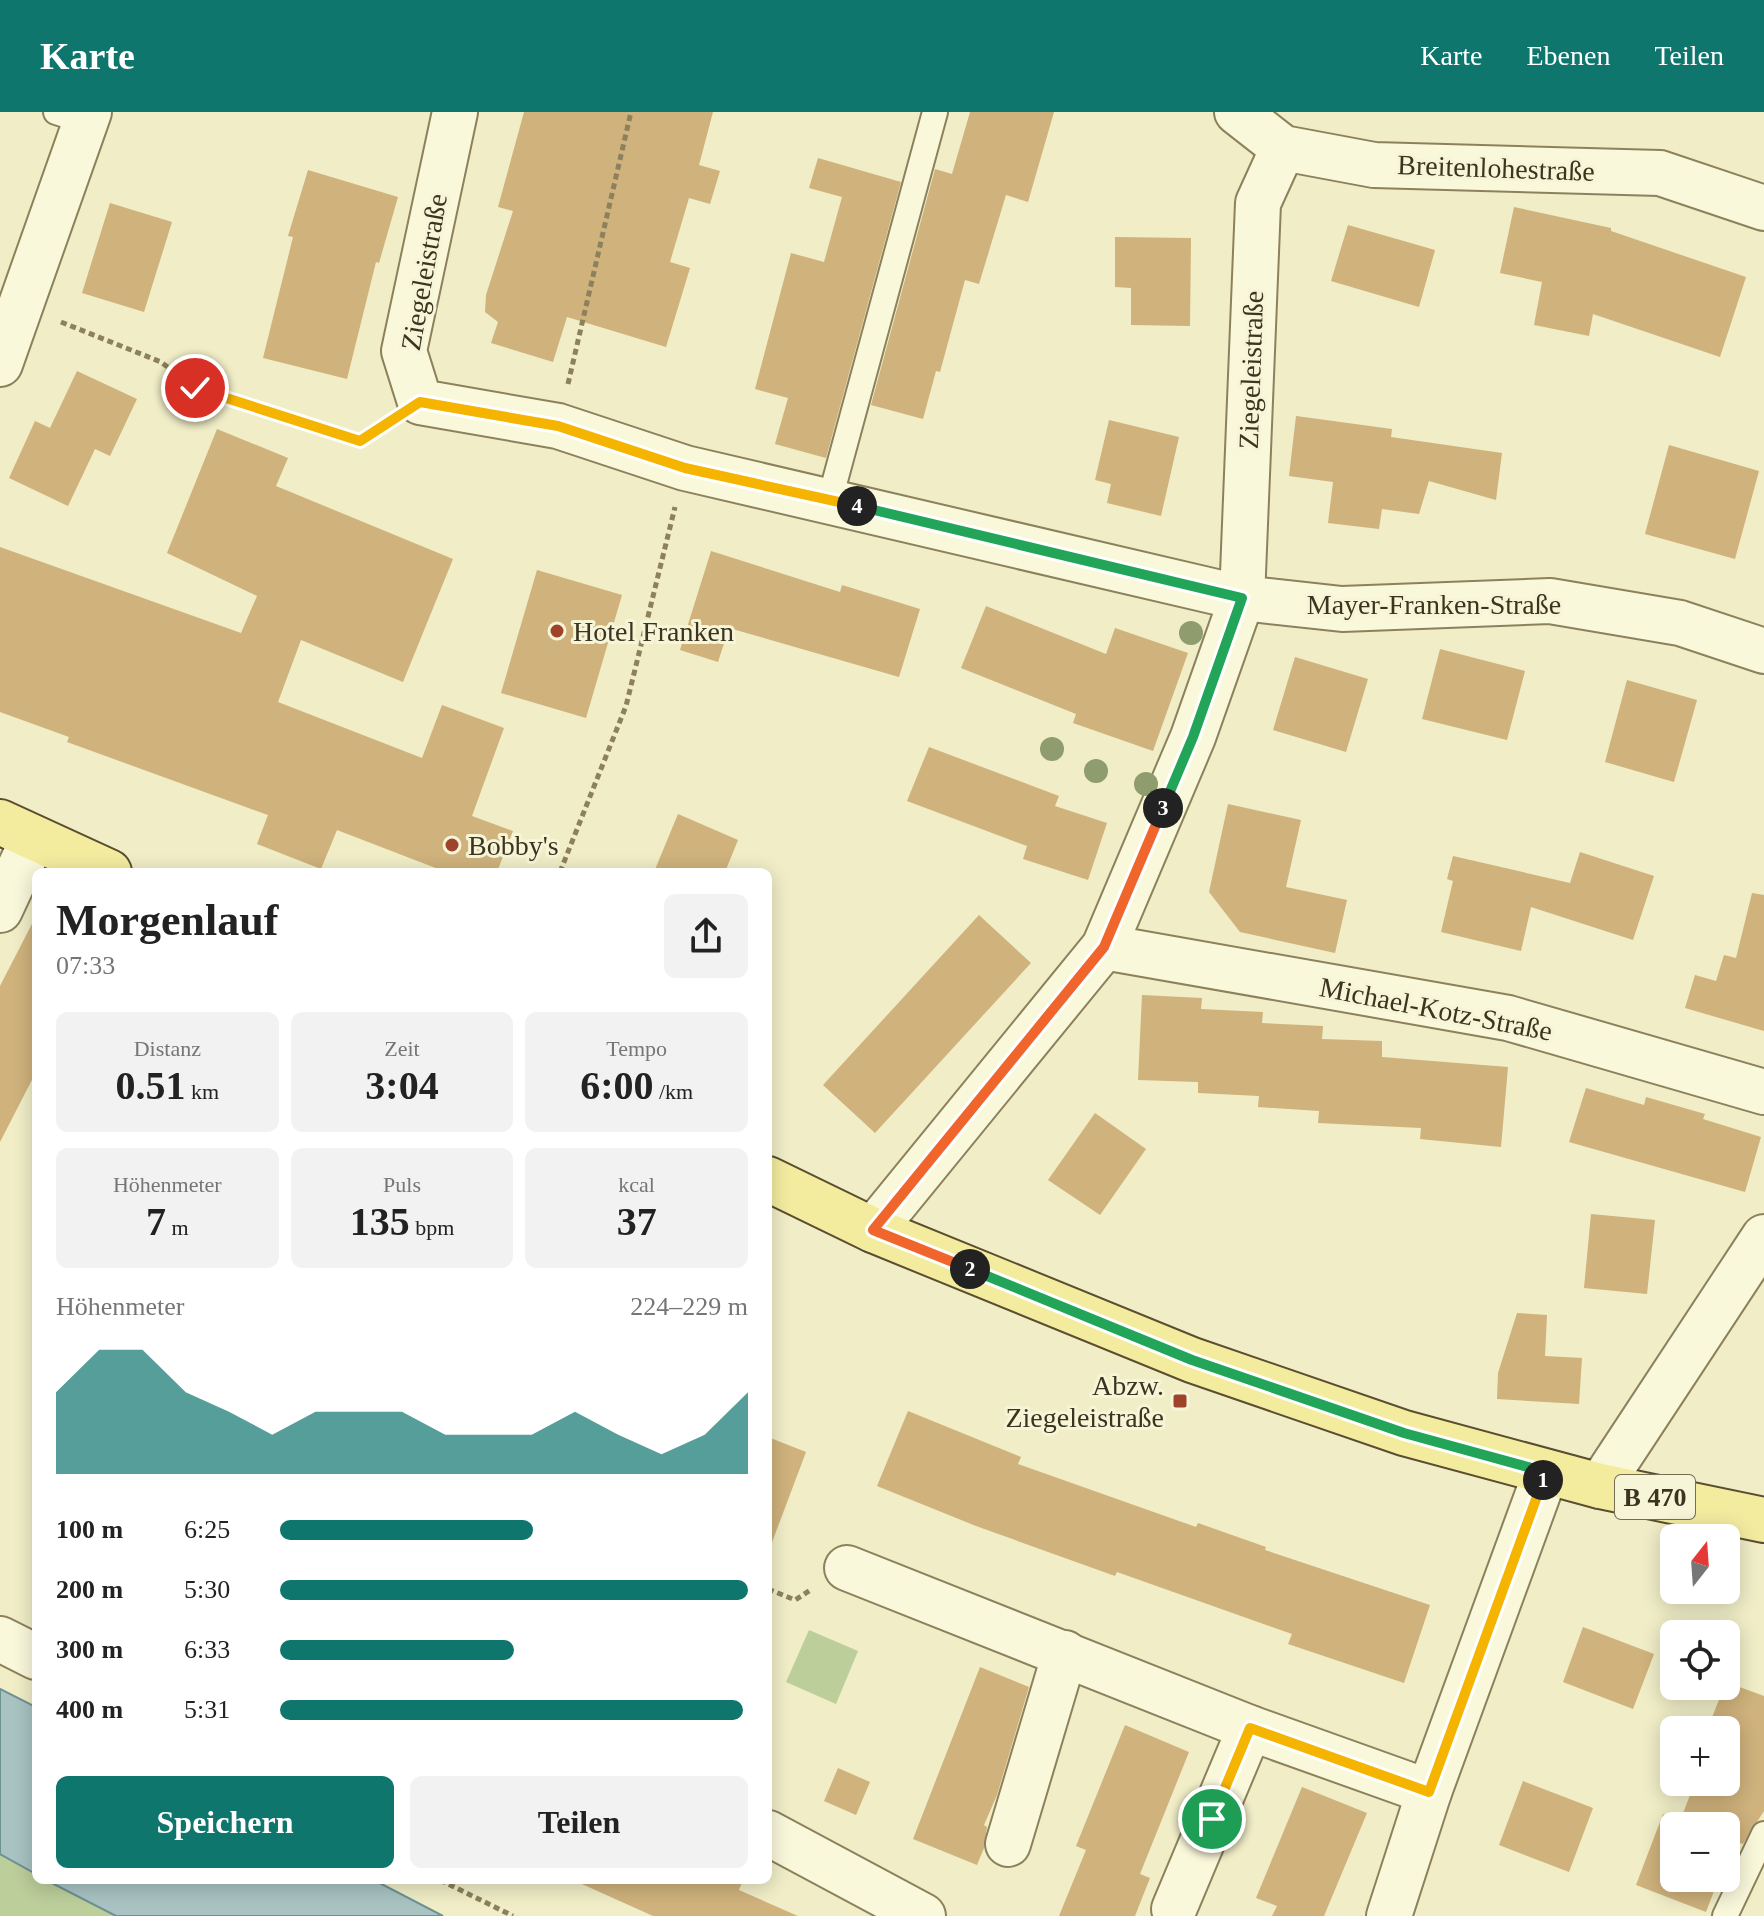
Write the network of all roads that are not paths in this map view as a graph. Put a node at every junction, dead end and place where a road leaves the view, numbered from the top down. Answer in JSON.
{"nodes":[{"id":1,"x":455,"y":112,"type":"edge"},
{"id":2,"x":935,"y":112,"type":"edge"},
{"id":3,"x":1237,"y":112,"type":"edge"},
{"id":4,"x":77,"y":115,"type":"edge"},
{"id":5,"x":1283,"y":148,"type":"junction"},
{"id":6,"x":1764,"y":208,"type":"edge"},
{"id":7,"x":17,"y":290,"type":"edge"},
{"id":8,"x":0,"y":364,"type":"edge"},
{"id":9,"x":830,"y":499,"type":"junction"},
{"id":10,"x":1242,"y":598,"type":"junction"},
{"id":11,"x":1764,"y":651,"type":"edge"},
{"id":12,"x":17,"y":830,"type":"edge"},
{"id":13,"x":100,"y":868,"type":"edge"},
{"id":14,"x":0,"y":910,"type":"edge"},
{"id":15,"x":1104,"y":947,"type":"junction"},
{"id":16,"x":1764,"y":1092,"type":"edge"},
{"id":17,"x":772,"y":1181,"type":"edge"},
{"id":18,"x":873,"y":1230,"type":"junction"},
{"id":19,"x":1764,"y":1237,"type":"edge"},
{"id":20,"x":1546,"y":1472,"type":"junction"},
{"id":21,"x":1600,"y":1486,"type":"junction"},
{"id":22,"x":1764,"y":1520,"type":"edge"},
{"id":23,"x":847,"y":1568,"type":"dead end"},
{"id":24,"x":0,"y":1639,"type":"edge"},
{"id":25,"x":1065,"y":1653,"type":"junction"},
{"id":26,"x":32,"y":1655,"type":"edge"},
{"id":27,"x":1250,"y":1728,"type":"junction"},
{"id":28,"x":1429,"y":1792,"type":"junction"},
{"id":29,"x":1764,"y":1834,"type":"edge"},
{"id":30,"x":772,"y":1835,"type":"edge"},
{"id":31,"x":1008,"y":1844,"type":"dead end"},
{"id":32,"x":1174,"y":1909,"type":"dead end"},
{"id":33,"x":1395,"y":1914,"type":"edge"},
{"id":34,"x":923,"y":1916,"type":"edge"},
{"id":35,"x":1725,"y":1916,"type":"edge"}],
"edges":[{"from":1,"to":9,"type":"street","name":"Ziegeleistraße"},
{"from":2,"to":9,"type":"lane"},
{"from":3,"to":5,"type":"street","name":"Breitenlohestraße"},
{"from":4,"to":7,"type":"street"},
{"from":5,"to":6,"type":"street","name":"Breitenlohestraße"},
{"from":5,"to":10,"type":"street","name":"Ziegeleistraße"},
{"from":7,"to":8,"type":"street"},
{"from":9,"to":10,"type":"street"},
{"from":10,"to":11,"type":"street","name":"Mayer-Franken-Straße"},
{"from":10,"to":15,"type":"street","name":"Ziegeleistraße"},
{"from":12,"to":13,"type":"main road"},
{"from":12,"to":14,"type":"street"},
{"from":15,"to":16,"type":"street","name":"Michael-Kotz-Straße"},
{"from":15,"to":18,"type":"street","name":"Ziegeleistraße"},
{"from":17,"to":18,"type":"main road","number":"B 470"},
{"from":18,"to":20,"type":"main road","number":"B 470"},
{"from":19,"to":21,"type":"street"},
{"from":20,"to":21,"type":"main road","number":"B 470"},
{"from":20,"to":28,"type":"street"},
{"from":21,"to":22,"type":"main road","number":"B 470"},
{"from":23,"to":25,"type":"street"},
{"from":24,"to":26,"type":"street"},
{"from":25,"to":27,"type":"street"},
{"from":25,"to":31,"type":"street"},
{"from":27,"to":28,"type":"street"},
{"from":27,"to":32,"type":"street"},
{"from":28,"to":33,"type":"street"},
{"from":29,"to":35,"type":"lane"},
{"from":30,"to":34,"type":"street"}]}
